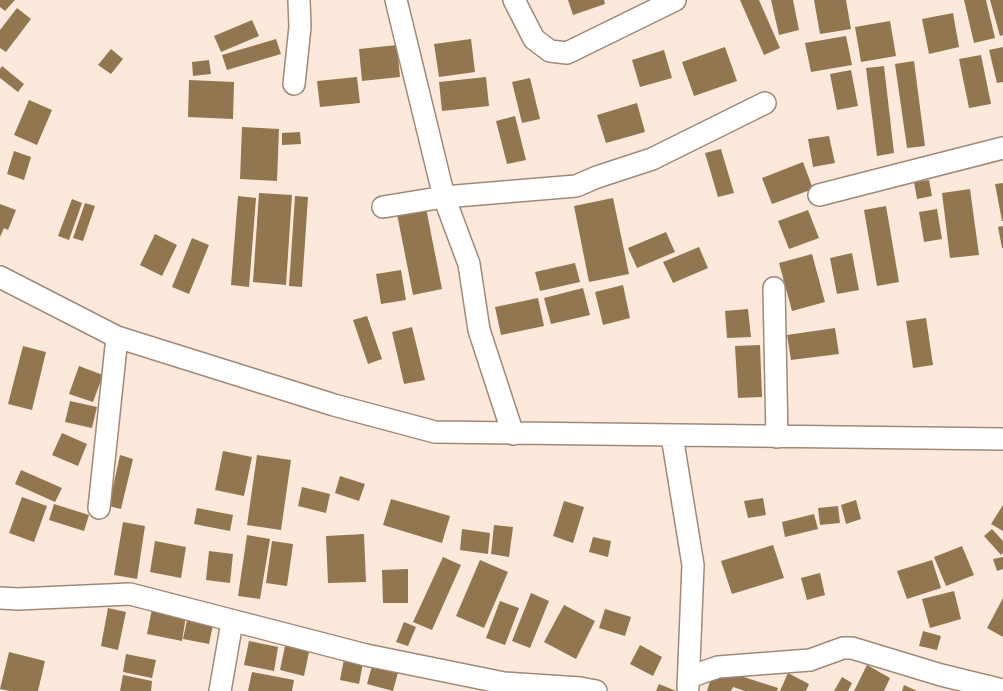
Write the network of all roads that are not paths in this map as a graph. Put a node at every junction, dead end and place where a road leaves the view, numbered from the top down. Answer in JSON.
{"nodes":[{"id":1,"x":299,"y":0,"type":"edge"},
{"id":2,"x":396,"y":0,"type":"edge"},
{"id":3,"x":514,"y":0,"type":"edge"},
{"id":4,"x":675,"y":0,"type":"edge"},
{"id":5,"x":294,"y":84,"type":"dead end"},
{"id":6,"x":765,"y":103,"type":"dead end"},
{"id":7,"x":1003,"y":148,"type":"edge"},
{"id":8,"x":819,"y":195,"type":"dead end"},
{"id":9,"x":444,"y":197,"type":"junction"},
{"id":10,"x":383,"y":207,"type":"dead end"},
{"id":11,"x":0,"y":278,"type":"edge"},
{"id":12,"x":774,"y":288,"type":"dead end"},
{"id":13,"x":117,"y":337,"type":"junction"},
{"id":14,"x":513,"y":434,"type":"junction"},
{"id":15,"x":672,"y":436,"type":"junction"},
{"id":16,"x":777,"y":437,"type":"junction"},
{"id":17,"x":1003,"y":439,"type":"edge"},
{"id":18,"x":99,"y":508,"type":"dead end"},
{"id":19,"x":0,"y":598,"type":"edge"},
{"id":20,"x":232,"y":622,"type":"junction"},
{"id":21,"x":688,"y":684,"type":"edge"},
{"id":22,"x":1003,"y":690,"type":"edge"},
{"id":23,"x":220,"y":691,"type":"edge"},
{"id":24,"x":596,"y":691,"type":"edge"}],
"edges":[{"from":1,"to":5,"type":"street"},
{"from":2,"to":9,"type":"street"},
{"from":3,"to":4,"type":"street"},
{"from":6,"to":9,"type":"street"},
{"from":7,"to":8,"type":"street"},
{"from":9,"to":10,"type":"street"},
{"from":9,"to":14,"type":"street"},
{"from":11,"to":13,"type":"street"},
{"from":12,"to":16,"type":"street"},
{"from":13,"to":14,"type":"street"},
{"from":13,"to":18,"type":"street"},
{"from":14,"to":15,"type":"street"},
{"from":15,"to":16,"type":"street"},
{"from":15,"to":21,"type":"street"},
{"from":16,"to":17,"type":"street"},
{"from":19,"to":20,"type":"street"},
{"from":20,"to":23,"type":"street"},
{"from":20,"to":24,"type":"street"},
{"from":21,"to":22,"type":"street"}]}
